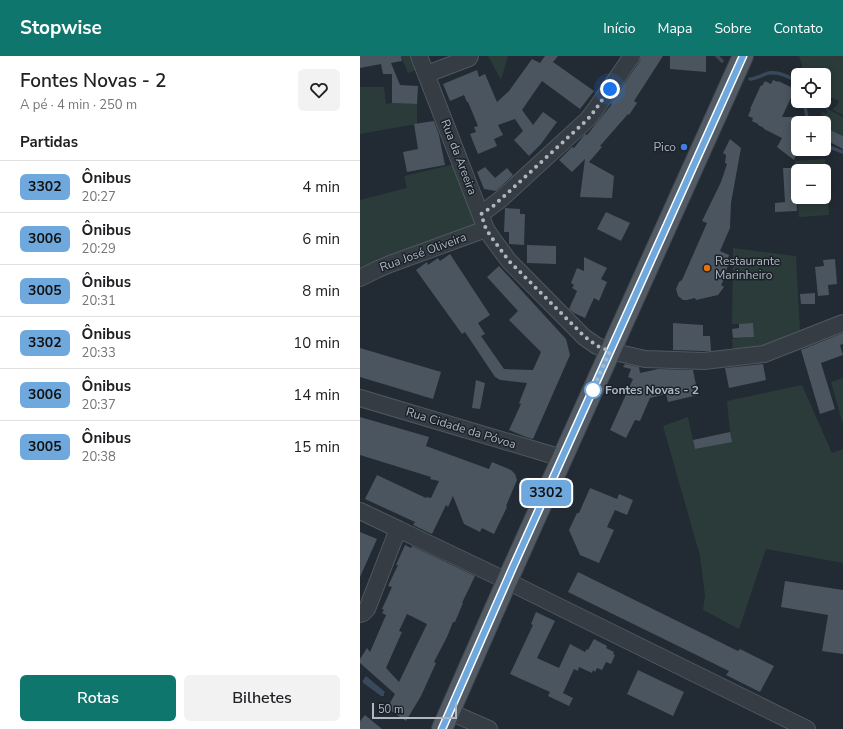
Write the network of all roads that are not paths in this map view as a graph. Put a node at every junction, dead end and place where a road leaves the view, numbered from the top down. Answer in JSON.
{"nodes":[{"id":1,"x":419,"y":56,"type":"edge"},
{"id":2,"x":470,"y":56,"type":"edge"},
{"id":3,"x":632,"y":56,"type":"edge"},
{"id":4,"x":743,"y":56,"type":"edge"},
{"id":5,"x":427,"y":74,"type":"junction"},
{"id":6,"x":481,"y":214,"type":"junction"},
{"id":7,"x":486,"y":229,"type":"junction"},
{"id":8,"x":360,"y":278,"type":"edge"},
{"id":9,"x":843,"y":323,"type":"edge"},
{"id":10,"x":610,"y":351,"type":"junction"},
{"id":11,"x":360,"y":398,"type":"edge"},
{"id":12,"x":562,"y":458,"type":"junction"},
{"id":13,"x":360,"y":512,"type":"edge"},
{"id":14,"x":398,"y":529,"type":"junction"},
{"id":15,"x":507,"y":581,"type":"junction"},
{"id":16,"x":360,"y":614,"type":"edge"},
{"id":17,"x":446,"y":721,"type":"edge"},
{"id":18,"x":489,"y":729,"type":"edge"},
{"id":19,"x":806,"y":729,"type":"edge"}],
"edges":[{"from":1,"to":5,"type":"street","name":"Rua da Areeira"},
{"from":2,"to":5,"type":"street"},
{"from":3,"to":6,"type":"street"},
{"from":4,"to":10,"type":"main road"},
{"from":5,"to":6,"type":"street","name":"Rua da Areeira"},
{"from":6,"to":7,"type":"street","name":"Rua da Areeira"},
{"from":7,"to":8,"type":"street","name":"Rua José Oliveira"},
{"from":7,"to":10,"type":"street","name":"Rua da Areeira"},
{"from":9,"to":10,"type":"street","name":"Rua da Areeira"},
{"from":10,"to":12,"type":"main road"},
{"from":11,"to":12,"type":"street","name":"Rua Cidade da Póvoa"},
{"from":12,"to":15,"type":"main road"},
{"from":13,"to":14,"type":"street"},
{"from":14,"to":15,"type":"street"},
{"from":14,"to":16,"type":"street"},
{"from":15,"to":17,"type":"main road"},
{"from":15,"to":19,"type":"street"},
{"from":17,"to":18,"type":"street"}]}
